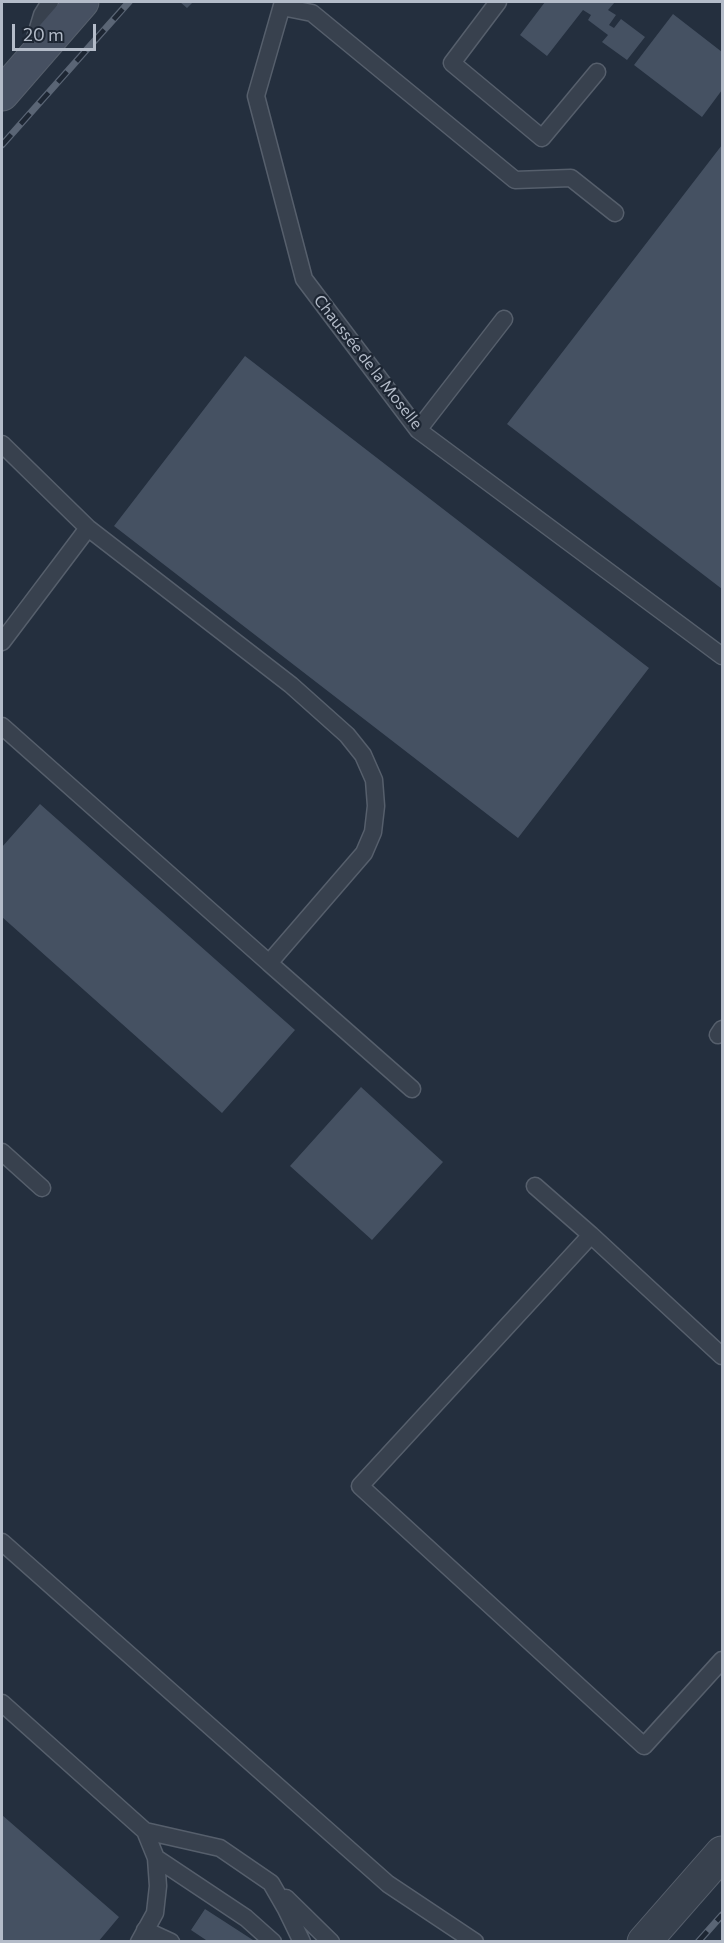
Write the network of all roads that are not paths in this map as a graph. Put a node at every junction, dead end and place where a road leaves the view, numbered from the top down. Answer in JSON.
{"nodes":[{"id":1,"x":50,"y":2,"type":"edge"},
{"id":2,"x":82,"y":2,"type":"edge"},
{"id":3,"x":498,"y":2,"type":"edge"},
{"id":4,"x":282,"y":4,"type":"edge"},
{"id":5,"x":26,"y":66,"type":"junction"},
{"id":6,"x":597,"y":72,"type":"dead end"},
{"id":7,"x":2,"y":94,"type":"edge"},
{"id":8,"x":615,"y":213,"type":"dead end"},
{"id":9,"x":504,"y":319,"type":"dead end"},
{"id":10,"x":418,"y":430,"type":"junction"},
{"id":11,"x":2,"y":444,"type":"edge"},
{"id":12,"x":88,"y":528,"type":"junction"},
{"id":13,"x":2,"y":642,"type":"edge"},
{"id":14,"x":723,"y":656,"type":"edge"},
{"id":15,"x":2,"y":726,"type":"edge"},
{"id":16,"x":269,"y":963,"type":"junction"},
{"id":17,"x":412,"y":1089,"type":"dead end"},
{"id":18,"x":2,"y":1152,"type":"edge"},
{"id":19,"x":535,"y":1186,"type":"dead end"},
{"id":20,"x":42,"y":1188,"type":"dead end"},
{"id":21,"x":591,"y":1234,"type":"junction"},
{"id":22,"x":723,"y":1356,"type":"edge"},
{"id":23,"x":2,"y":1542,"type":"edge"},
{"id":24,"x":723,"y":1660,"type":"edge"},
{"id":25,"x":2,"y":1703,"type":"edge"},
{"id":26,"x":145,"y":1831,"type":"junction"},
{"id":27,"x":723,"y":1853,"type":"edge"},
{"id":28,"x":156,"y":1858,"type":"junction"},
{"id":29,"x":271,"y":1883,"type":"junction"},
{"id":30,"x":142,"y":1936,"type":"edge"},
{"id":31,"x":171,"y":1941,"type":"edge"},
{"id":32,"x":273,"y":1941,"type":"edge"},
{"id":33,"x":302,"y":1941,"type":"edge"},
{"id":34,"x":331,"y":1941,"type":"edge"},
{"id":35,"x":475,"y":1941,"type":"edge"},
{"id":36,"x":644,"y":1941,"type":"edge"}],
"edges":[{"from":1,"to":5,"type":"lane"},
{"from":2,"to":5,"type":"main road"},
{"from":3,"to":6,"type":"lane"},
{"from":4,"to":8,"type":"lane"},
{"from":4,"to":10,"type":"lane","name":"Chaussée de la Moselle"},
{"from":5,"to":7,"type":"main road"},
{"from":9,"to":10,"type":"lane"},
{"from":10,"to":14,"type":"lane","name":"Chaussée de la Moselle"},
{"from":11,"to":12,"type":"lane"},
{"from":12,"to":13,"type":"lane"},
{"from":12,"to":16,"type":"lane"},
{"from":15,"to":16,"type":"lane"},
{"from":16,"to":17,"type":"lane"},
{"from":18,"to":20,"type":"lane"},
{"from":19,"to":21,"type":"lane"},
{"from":21,"to":22,"type":"lane"},
{"from":21,"to":24,"type":"lane"},
{"from":23,"to":35,"type":"lane"},
{"from":25,"to":26,"type":"lane"},
{"from":26,"to":28,"type":"lane"},
{"from":26,"to":29,"type":"lane"},
{"from":27,"to":36,"type":"street"},
{"from":28,"to":30,"type":"lane"},
{"from":28,"to":32,"type":"lane"},
{"from":29,"to":33,"type":"lane"},
{"from":29,"to":34,"type":"lane"},
{"from":30,"to":31,"type":"lane"}]}
